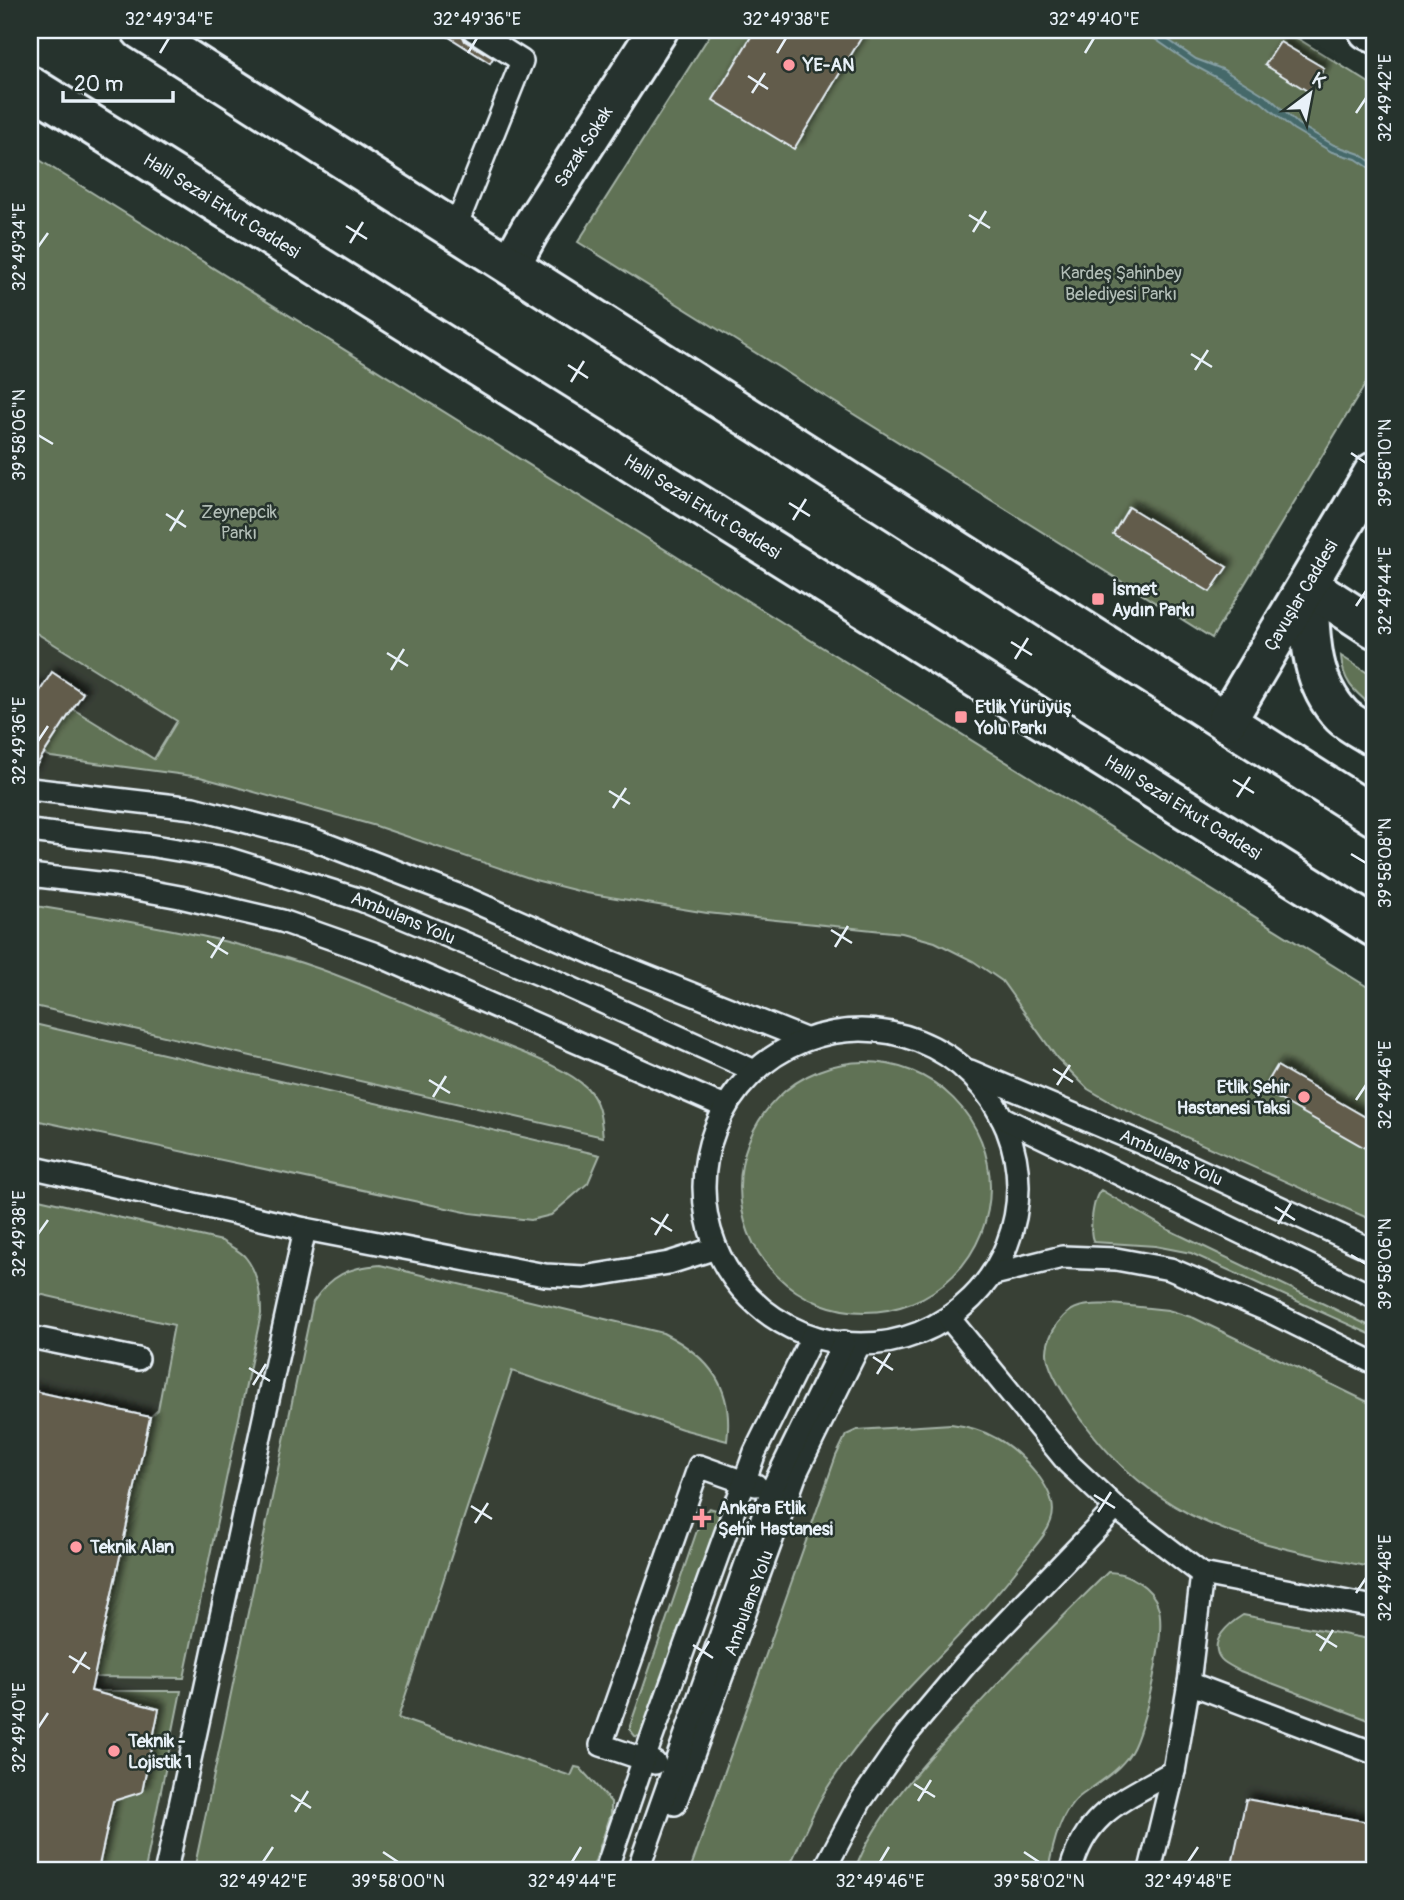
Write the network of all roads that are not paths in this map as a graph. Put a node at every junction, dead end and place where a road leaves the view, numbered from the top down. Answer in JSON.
{"nodes":[{"id":1,"x":141,"y":30,"type":"edge"},
{"id":2,"x":473,"y":30,"type":"edge"},
{"id":3,"x":658,"y":30,"type":"edge"},
{"id":4,"x":1368,"y":30,"type":"edge"},
{"id":5,"x":1374,"y":33,"type":"edge"},
{"id":6,"x":30,"y":86,"type":"edge"},
{"id":7,"x":455,"y":229,"type":"junction"},
{"id":8,"x":511,"y":264,"type":"junction"},
{"id":9,"x":1374,"y":472,"type":"edge"},
{"id":10,"x":1308,"y":585,"type":"junction"},
{"id":11,"x":1374,"y":628,"type":"edge"},
{"id":12,"x":1227,"y":720,"type":"junction"},
{"id":13,"x":1374,"y":737,"type":"edge"},
{"id":14,"x":30,"y":789,"type":"edge"},
{"id":15,"x":1374,"y":816,"type":"edge"},
{"id":16,"x":30,"y":831,"type":"edge"},
{"id":17,"x":30,"y":874,"type":"edge"},
{"id":18,"x":1374,"y":927,"type":"edge"},
{"id":19,"x":805,"y":1039,"type":"junction"},
{"id":20,"x":755,"y":1070,"type":"junction"},
{"id":21,"x":966,"y":1070,"type":"junction"},
{"id":22,"x":725,"y":1107,"type":"junction"},
{"id":23,"x":1001,"y":1117,"type":"junction"},
{"id":24,"x":30,"y":1167,"type":"edge"},
{"id":25,"x":305,"y":1229,"type":"junction"},
{"id":26,"x":716,"y":1248,"type":"junction"},
{"id":27,"x":1374,"y":1251,"type":"edge"},
{"id":28,"x":994,"y":1274,"type":"junction"},
{"id":29,"x":1374,"y":1297,"type":"edge"},
{"id":30,"x":949,"y":1318,"type":"junction"},
{"id":31,"x":30,"y":1337,"type":"edge"},
{"id":32,"x":812,"y":1337,"type":"junction"},
{"id":33,"x":852,"y":1344,"type":"junction"},
{"id":34,"x":138,"y":1359,"type":"dead end"},
{"id":35,"x":1374,"y":1363,"type":"edge"},
{"id":36,"x":744,"y":1482,"type":"junction"},
{"id":37,"x":781,"y":1490,"type":"junction"},
{"id":38,"x":1116,"y":1508,"type":"junction"},
{"id":39,"x":1202,"y":1574,"type":"junction"},
{"id":40,"x":1374,"y":1607,"type":"edge"},
{"id":41,"x":1189,"y":1683,"type":"junction"},
{"id":42,"x":1374,"y":1753,"type":"edge"},
{"id":43,"x":644,"y":1759,"type":"junction"},
{"id":44,"x":1174,"y":1771,"type":"junction"},
{"id":45,"x":679,"y":1772,"type":"junction"},
{"id":46,"x":166,"y":1870,"type":"edge"},
{"id":47,"x":606,"y":1870,"type":"edge"},
{"id":48,"x":638,"y":1870,"type":"edge"},
{"id":49,"x":652,"y":1870,"type":"edge"},
{"id":50,"x":824,"y":1870,"type":"edge"},
{"id":51,"x":1071,"y":1870,"type":"edge"},
{"id":52,"x":1150,"y":1870,"type":"edge"}],
"edges":[{"from":1,"to":7,"type":"main road"},
{"from":2,"to":7,"type":"lane"},
{"from":3,"to":8,"type":"main road","name":"Sazak Sokak"},
{"from":4,"to":5,"type":"main road"},
{"from":6,"to":18,"type":"main road","name":"Halil Sezai Erkut Caddesi"},
{"from":7,"to":8,"type":"main road"},
{"from":8,"to":12,"type":"main road"},
{"from":9,"to":10,"type":"main road","name":"Çavuşlar Caddesi"},
{"from":10,"to":11,"type":"main road"},
{"from":10,"to":12,"type":"main road","name":"Çavuşlar Caddesi"},
{"from":10,"to":13,"type":"main road"},
{"from":12,"to":15,"type":"main road"},
{"from":14,"to":19,"type":"lane"},
{"from":16,"to":20,"type":"lane","name":"Ambulans Yolu"},
{"from":17,"to":22,"type":"lane"},
{"from":19,"to":20,"type":"lane"},
{"from":19,"to":21,"type":"lane"},
{"from":20,"to":22,"type":"lane"},
{"from":21,"to":23,"type":"lane"},
{"from":21,"to":27,"type":"lane","name":"Ambulans Yolu"},
{"from":22,"to":26,"type":"lane"},
{"from":23,"to":28,"type":"lane"},
{"from":23,"to":29,"type":"lane"},
{"from":24,"to":25,"type":"lane"},
{"from":25,"to":26,"type":"lane"},
{"from":25,"to":46,"type":"lane"},
{"from":26,"to":32,"type":"lane"},
{"from":28,"to":30,"type":"lane"},
{"from":28,"to":35,"type":"lane"},
{"from":30,"to":33,"type":"lane"},
{"from":30,"to":38,"type":"lane"},
{"from":31,"to":34,"type":"lane"},
{"from":32,"to":33,"type":"lane"},
{"from":32,"to":36,"type":"lane"},
{"from":33,"to":37,"type":"lane"},
{"from":36,"to":37,"type":"lane"},
{"from":36,"to":43,"type":"lane"},
{"from":36,"to":43,"type":"lane"},
{"from":37,"to":45,"type":"lane"},
{"from":38,"to":39,"type":"lane"},
{"from":38,"to":50,"type":"lane"},
{"from":39,"to":40,"type":"lane"},
{"from":39,"to":41,"type":"lane"},
{"from":41,"to":42,"type":"lane"},
{"from":41,"to":44,"type":"lane"},
{"from":43,"to":45,"type":"lane"},
{"from":43,"to":47,"type":"lane"},
{"from":44,"to":51,"type":"lane"},
{"from":44,"to":52,"type":"lane"},
{"from":45,"to":48,"type":"lane"},
{"from":45,"to":49,"type":"lane"}]}
